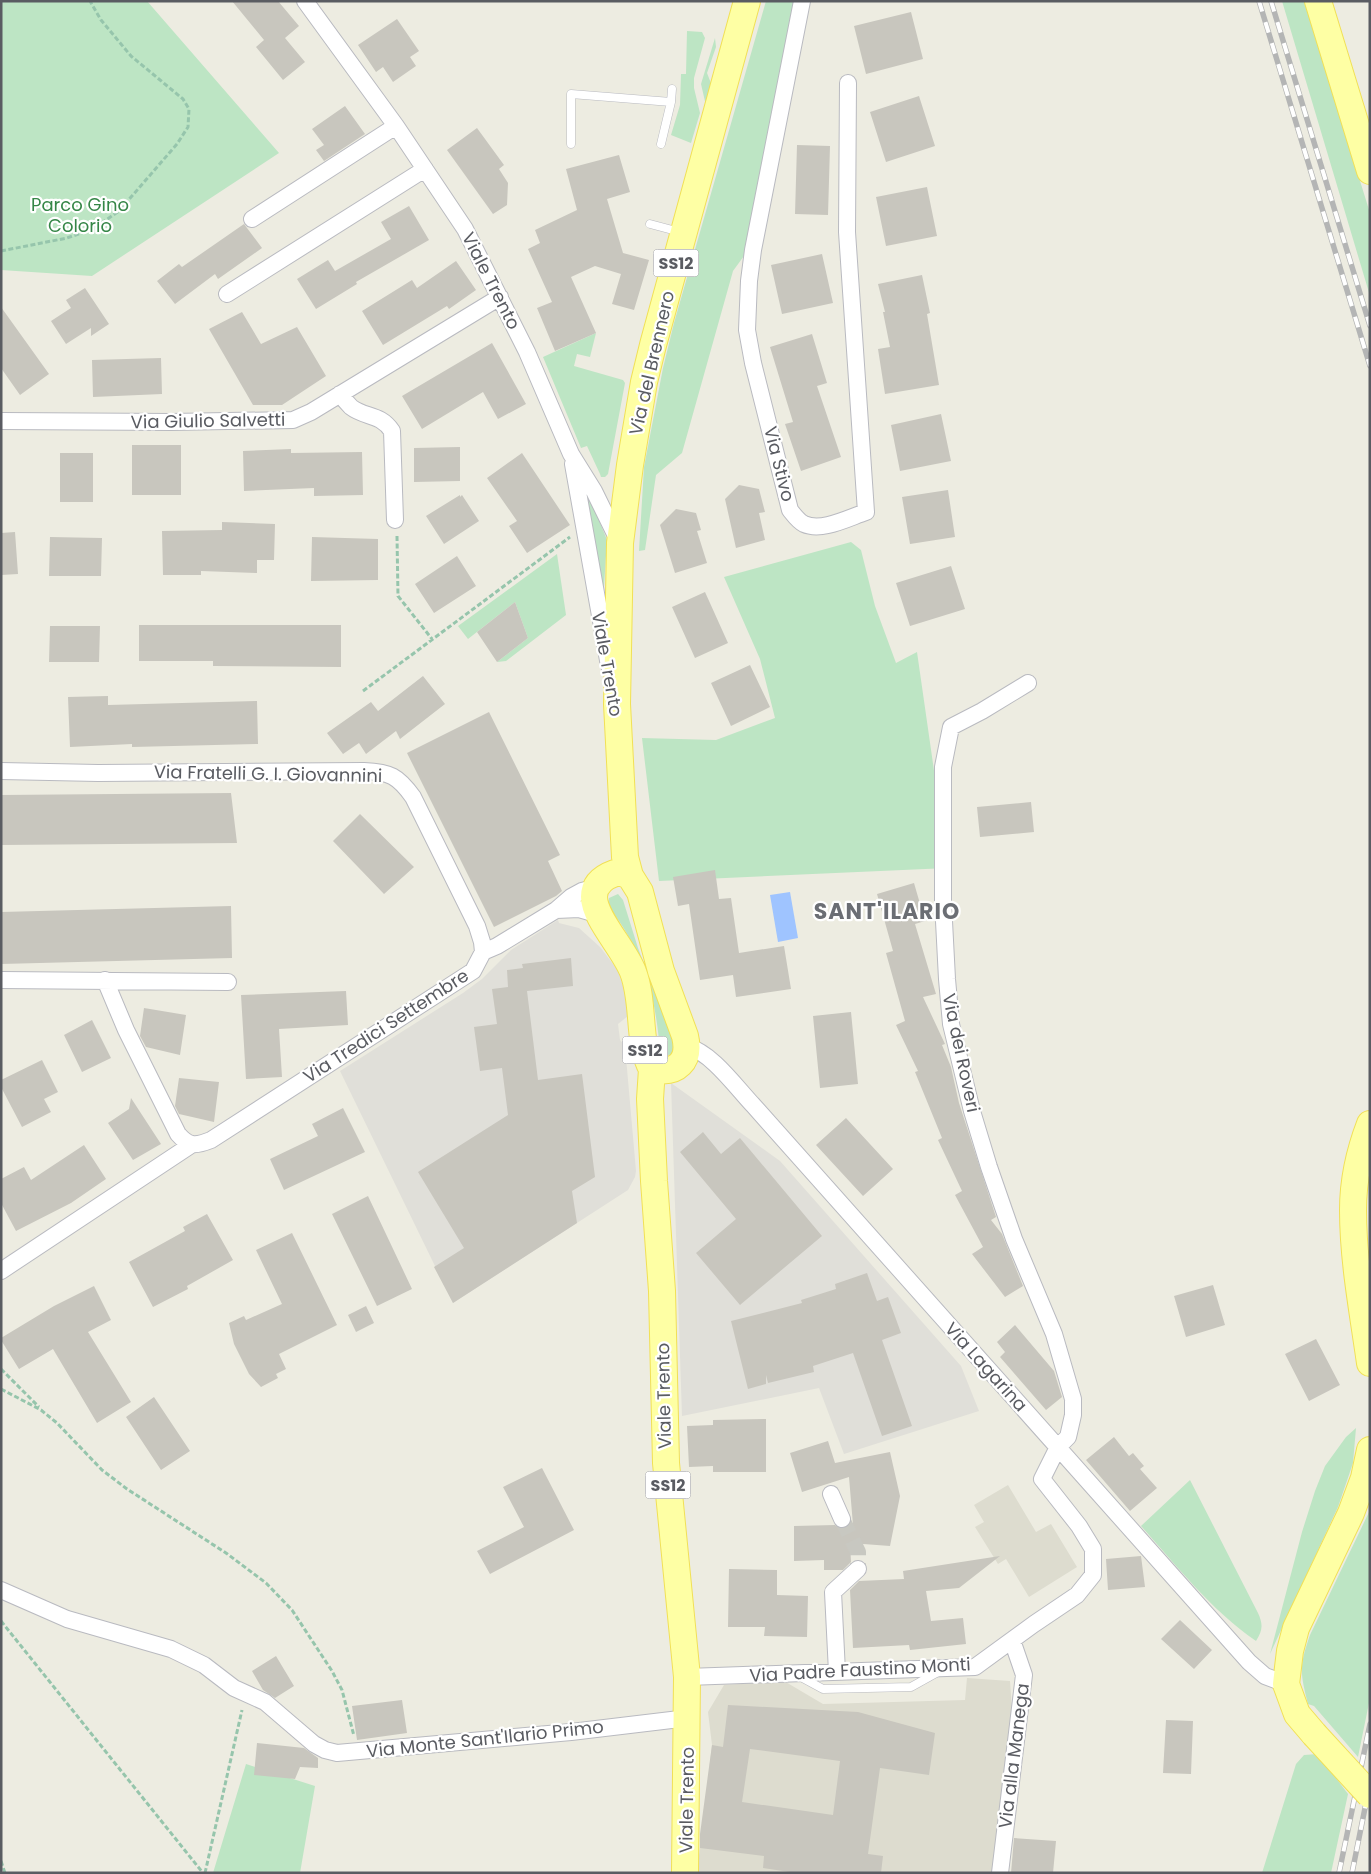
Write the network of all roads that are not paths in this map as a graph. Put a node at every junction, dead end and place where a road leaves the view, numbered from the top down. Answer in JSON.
{"nodes":[{"id":1,"x":305,"y":1,"type":"edge"},
{"id":2,"x":747,"y":1,"type":"edge"},
{"id":3,"x":802,"y":1,"type":"edge"},
{"id":4,"x":1318,"y":1,"type":"edge"},
{"id":5,"x":848,"y":83,"type":"dead end"},
{"id":6,"x":672,"y":89,"type":"dead end"},
{"id":7,"x":671,"y":102,"type":"junction"},
{"id":8,"x":396,"y":126,"type":"junction"},
{"id":9,"x":571,"y":144,"type":"dead end"},
{"id":10,"x":661,"y":144,"type":"dead end"},
{"id":11,"x":425,"y":169,"type":"junction"},
{"id":12,"x":1370,"y":171,"type":"edge"},
{"id":13,"x":252,"y":219,"type":"dead end"},
{"id":14,"x":650,"y":224,"type":"dead end"},
{"id":15,"x":685,"y":233,"type":"junction"},
{"id":16,"x":226,"y":294,"type":"dead end"},
{"id":17,"x":500,"y":297,"type":"junction"},
{"id":18,"x":340,"y":394,"type":"junction"},
{"id":19,"x":1,"y":421,"type":"edge"},
{"id":20,"x":571,"y":454,"type":"junction"},
{"id":21,"x":396,"y":527,"type":"road end"},
{"id":22,"x":620,"y":543,"type":"junction"},
{"id":23,"x":1028,"y":683,"type":"dead end"},
{"id":24,"x":617,"y":704,"type":"junction"},
{"id":25,"x":1,"y":771,"type":"edge"},
{"id":26,"x":630,"y":876,"type":"junction"},
{"id":27,"x":597,"y":887,"type":"junction"},
{"id":28,"x":556,"y":910,"type":"junction"},
{"id":29,"x":600,"y":915,"type":"junction"},
{"id":30,"x":483,"y":952,"type":"junction"},
{"id":31,"x":1,"y":980,"type":"edge"},
{"id":32,"x":105,"y":980,"type":"junction"},
{"id":33,"x":228,"y":982,"type":"dead end"},
{"id":34,"x":688,"y":1047,"type":"junction"},
{"id":35,"x":652,"y":1069,"type":"junction"},
{"id":36,"x":1370,"y":1124,"type":"edge"},
{"id":37,"x":191,"y":1145,"type":"junction"},
{"id":38,"x":1,"y":1271,"type":"edge"},
{"id":39,"x":1370,"y":1363,"type":"edge"},
{"id":40,"x":1058,"y":1447,"type":"junction"},
{"id":41,"x":1370,"y":1450,"type":"edge"},
{"id":42,"x":831,"y":1494,"type":"dead end"},
{"id":43,"x":842,"y":1518,"type":"tunnel mouth"},
{"id":44,"x":858,"y":1569,"type":"dead end"},
{"id":45,"x":1,"y":1590,"type":"edge"},
{"id":46,"x":1012,"y":1640,"type":"junction"},
{"id":47,"x":945,"y":1668,"type":"junction"},
{"id":48,"x":837,"y":1672,"type":"junction"},
{"id":49,"x":795,"y":1674,"type":"junction"},
{"id":50,"x":687,"y":1677,"type":"junction"},
{"id":51,"x":1286,"y":1684,"type":"junction"},
{"id":52,"x":688,"y":1718,"type":"junction"},
{"id":53,"x":1370,"y":1795,"type":"edge"},
{"id":54,"x":685,"y":1873,"type":"edge"},
{"id":55,"x":1000,"y":1873,"type":"edge"}],
"edges":[{"from":1,"to":8,"type":"street","name":"Viale Trento"},
{"from":2,"to":15,"type":"main road","name":"Via del Brennero","number":"SS12"},
{"from":3,"to":5,"type":"street","name":"Via Stivo"},
{"from":4,"to":12,"type":"main road"},
{"from":6,"to":7,"type":"lane"},
{"from":7,"to":9,"type":"lane"},
{"from":7,"to":10,"type":"lane"},
{"from":8,"to":11,"type":"street","name":"Viale Trento"},
{"from":8,"to":13,"type":"street"},
{"from":11,"to":16,"type":"street"},
{"from":11,"to":17,"type":"street","name":"Viale Trento"},
{"from":14,"to":15,"type":"lane"},
{"from":15,"to":22,"type":"main road","name":"Via del Brennero","number":"SS12"},
{"from":17,"to":18,"type":"street","name":"Via Giulio Salvetti"},
{"from":17,"to":20,"type":"street","name":"Viale Trento"},
{"from":18,"to":19,"type":"street","name":"Via Giulio Salvetti"},
{"from":18,"to":21,"type":"street"},
{"from":20,"to":22,"type":"street","name":"Viale Trento"},
{"from":20,"to":24,"type":"street","name":"Viale Trento"},
{"from":22,"to":24,"type":"main road","name":"Via del Brennero","number":"SS12"},
{"from":23,"to":40,"type":"street","name":"Via dei Roveri"},
{"from":24,"to":26,"type":"main road","name":"Viale Trento","number":"SS12"},
{"from":25,"to":30,"type":"street","name":"Via Fratelli G. I. Giovannini"},
{"from":26,"to":27,"type":"main road"},
{"from":26,"to":34,"type":"main road","name":"Viale Trento","number":"SS12"},
{"from":27,"to":28,"type":"street","name":"Via Tredici Settembre"},
{"from":27,"to":29,"type":"main road","name":"Viale Trento","number":"SS12"},
{"from":28,"to":29,"type":"street"},
{"from":28,"to":30,"type":"street","name":"Via Tredici Settembre"},
{"from":29,"to":35,"type":"main road","name":"Viale Trento","number":"SS12"},
{"from":30,"to":37,"type":"street","name":"Via Tredici Settembre"},
{"from":31,"to":32,"type":"street"},
{"from":32,"to":33,"type":"street"},
{"from":32,"to":37,"type":"street"},
{"from":34,"to":35,"type":"main road","number":"SS12"},
{"from":34,"to":40,"type":"street","name":"Via Lagarina"},
{"from":35,"to":50,"type":"main road","name":"Viale Trento","number":"SS12"},
{"from":36,"to":39,"type":"main road"},
{"from":37,"to":38,"type":"street"},
{"from":40,"to":46,"type":"street","name":"Via Padre Faustino Monti"},
{"from":40,"to":51,"type":"street","name":"Via Lagarina"},
{"from":41,"to":51,"type":"main road"},
{"from":42,"to":43,"type":"street"},
{"from":44,"to":48,"type":"street"},
{"from":45,"to":52,"type":"street","name":"Via Monte Sant'Ilario Primo"},
{"from":46,"to":47,"type":"street","name":"Via Padre Faustino Monti"},
{"from":46,"to":55,"type":"street","name":"Via alla Manega"},
{"from":47,"to":48,"type":"street","name":"Via Padre Faustino Monti"},
{"from":47,"to":49,"type":"lane"},
{"from":48,"to":49,"type":"street","name":"Via Padre Faustino Monti"},
{"from":49,"to":50,"type":"street","name":"Via Padre Faustino Monti"},
{"from":50,"to":52,"type":"main road","name":"Viale Trento","number":"SS12"},
{"from":51,"to":53,"type":"main road","bridge":true},
{"from":52,"to":54,"type":"main road","name":"Viale Trento","number":"SS12"}]}
